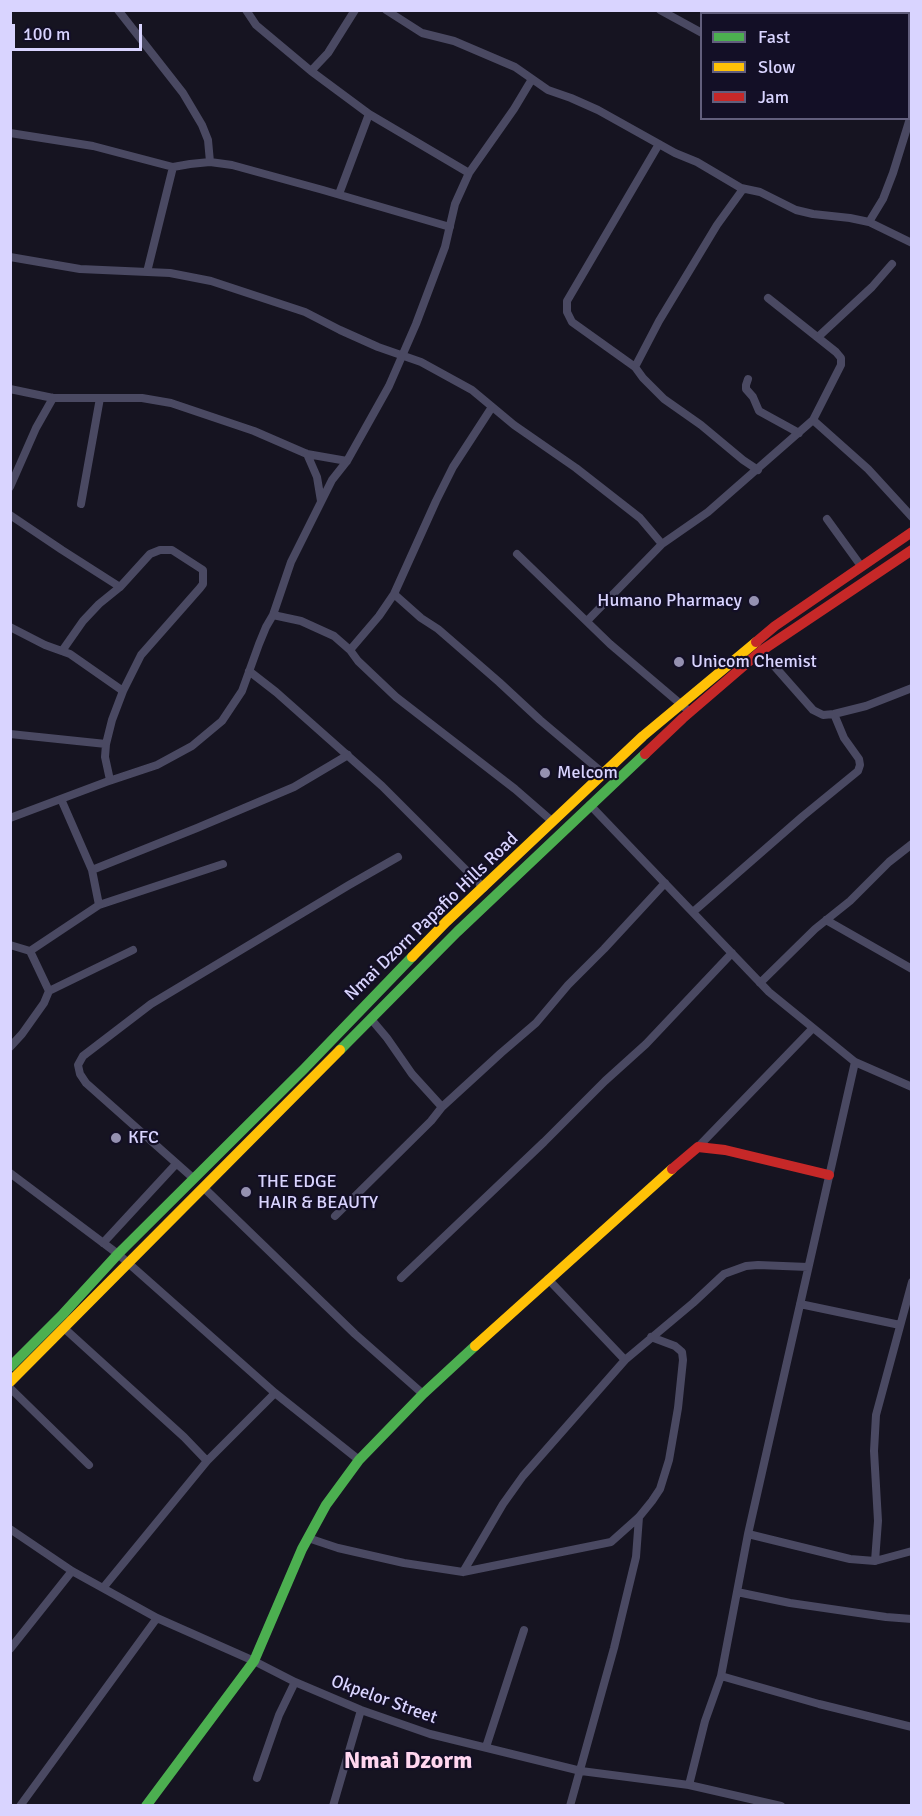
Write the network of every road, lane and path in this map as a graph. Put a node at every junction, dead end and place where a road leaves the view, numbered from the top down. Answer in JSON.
{"nodes":[{"id":1,"x":246,"y":10,"type":"edge"},
{"id":2,"x":355,"y":10,"type":"edge"},
{"id":3,"x":386,"y":10,"type":"edge"},
{"id":4,"x":660,"y":10,"type":"edge"},
{"id":5,"x":120,"y":11,"type":"edge"},
{"id":6,"x":700,"y":32,"type":"edge"},
{"id":7,"x":311,"y":71,"type":"junction"},
{"id":8,"x":532,"y":79,"type":"junction"},
{"id":9,"x":369,"y":114,"type":"junction"},
{"id":10,"x":910,"y":120,"type":"edge"},
{"id":11,"x":10,"y":133,"type":"edge"},
{"id":12,"x":659,"y":144,"type":"junction"},
{"id":13,"x":210,"y":162,"type":"junction"},
{"id":14,"x":173,"y":167,"type":"junction"},
{"id":15,"x":469,"y":173,"type":"junction"},
{"id":16,"x":742,"y":189,"type":"junction"},
{"id":17,"x":339,"y":195,"type":"junction"},
{"id":18,"x":869,"y":222,"type":"junction"},
{"id":19,"x":450,"y":227,"type":"junction"},
{"id":20,"x":912,"y":243,"type":"edge"},
{"id":21,"x":10,"y":257,"type":"edge"},
{"id":22,"x":892,"y":264,"type":"dead end"},
{"id":23,"x":147,"y":272,"type":"junction"},
{"id":24,"x":768,"y":298,"type":"dead end"},
{"id":25,"x":818,"y":337,"type":"junction"},
{"id":26,"x":402,"y":355,"type":"junction"},
{"id":27,"x":635,"y":367,"type":"junction"},
{"id":28,"x":748,"y":379,"type":"dead end"},
{"id":29,"x":10,"y":389,"type":"edge"},
{"id":30,"x":53,"y":398,"type":"junction"},
{"id":31,"x":100,"y":398,"type":"junction"},
{"id":32,"x":492,"y":407,"type":"junction"},
{"id":33,"x":813,"y":420,"type":"junction"},
{"id":34,"x":799,"y":433,"type":"junction"},
{"id":35,"x":307,"y":454,"type":"junction"},
{"id":36,"x":347,"y":461,"type":"junction"},
{"id":37,"x":758,"y":470,"type":"junction"},
{"id":38,"x":10,"y":487,"type":"edge"},
{"id":39,"x":321,"y":502,"type":"junction"},
{"id":40,"x":81,"y":504,"type":"dead end"},
{"id":41,"x":10,"y":515,"type":"edge"},
{"id":42,"x":912,"y":517,"type":"edge"},
{"id":43,"x":827,"y":519,"type":"dead end"},
{"id":44,"x":912,"y":532,"type":"edge"},
{"id":45,"x":662,"y":544,"type":"junction"},
{"id":46,"x":912,"y":550,"type":"edge"},
{"id":47,"x":517,"y":554,"type":"dead end"},
{"id":48,"x":861,"y":566,"type":"junction"},
{"id":49,"x":120,"y":587,"type":"junction"},
{"id":50,"x":394,"y":594,"type":"junction"},
{"id":51,"x":273,"y":615,"type":"junction"},
{"id":52,"x":587,"y":621,"type":"junction"},
{"id":53,"x":10,"y":627,"type":"edge"},
{"id":54,"x":350,"y":650,"type":"junction"},
{"id":55,"x":62,"y":651,"type":"junction"},
{"id":56,"x":761,"y":651,"type":"junction"},
{"id":57,"x":249,"y":671,"type":"junction"},
{"id":58,"x":912,"y":688,"type":"edge"},
{"id":59,"x":123,"y":691,"type":"junction"},
{"id":60,"x":681,"y":704,"type":"junction"},
{"id":61,"x":690,"y":712,"type":"junction"},
{"id":62,"x":834,"y":714,"type":"junction"},
{"id":63,"x":10,"y":734,"type":"edge"},
{"id":64,"x":106,"y":744,"type":"junction"},
{"id":65,"x":348,"y":755,"type":"junction"},
{"id":66,"x":604,"y":774,"type":"junction"},
{"id":67,"x":110,"y":780,"type":"junction"},
{"id":68,"x":61,"y":799,"type":"junction"},
{"id":69,"x":590,"y":805,"type":"junction"},
{"id":70,"x":10,"y":818,"type":"edge"},
{"id":71,"x":553,"y":822,"type":"junction"},
{"id":72,"x":912,"y":844,"type":"edge"},
{"id":73,"x":398,"y":857,"type":"dead end"},
{"id":74,"x":223,"y":864,"type":"dead end"},
{"id":75,"x":92,"y":870,"type":"junction"},
{"id":76,"x":665,"y":883,"type":"junction"},
{"id":77,"x":484,"y":888,"type":"junction"},
{"id":78,"x":99,"y":905,"type":"junction"},
{"id":79,"x":693,"y":912,"type":"junction"},
{"id":80,"x":826,"y":920,"type":"junction"},
{"id":81,"x":10,"y":945,"type":"edge"},
{"id":82,"x":133,"y":950,"type":"dead end"},
{"id":83,"x":30,"y":951,"type":"junction"},
{"id":84,"x":732,"y":953,"type":"junction"},
{"id":85,"x":912,"y":969,"type":"edge"},
{"id":86,"x":760,"y":983,"type":"junction"},
{"id":87,"x":49,"y":991,"type":"junction"},
{"id":88,"x":371,"y":1019,"type":"junction"},
{"id":89,"x":813,"y":1028,"type":"junction"},
{"id":90,"x":10,"y":1047,"type":"edge"},
{"id":91,"x":855,"y":1062,"type":"junction"},
{"id":92,"x":912,"y":1087,"type":"edge"},
{"id":93,"x":442,"y":1107,"type":"junction"},
{"id":94,"x":698,"y":1147,"type":"junction"},
{"id":95,"x":176,"y":1164,"type":"junction"},
{"id":96,"x":10,"y":1173,"type":"edge"},
{"id":97,"x":829,"y":1175,"type":"junction"},
{"id":98,"x":193,"y":1178,"type":"junction"},
{"id":99,"x":204,"y":1188,"type":"junction"},
{"id":100,"x":335,"y":1216,"type":"dead end"},
{"id":101,"x":102,"y":1242,"type":"junction"},
{"id":102,"x":118,"y":1254,"type":"junction"},
{"id":103,"x":129,"y":1264,"type":"junction"},
{"id":104,"x":808,"y":1267,"type":"junction"},
{"id":105,"x":401,"y":1278,"type":"dead end"},
{"id":106,"x":548,"y":1279,"type":"junction"},
{"id":107,"x":912,"y":1282,"type":"edge"},
{"id":108,"x":800,"y":1304,"type":"junction"},
{"id":109,"x":900,"y":1325,"type":"junction"},
{"id":110,"x":65,"y":1329,"type":"junction"},
{"id":111,"x":651,"y":1337,"type":"junction"},
{"id":112,"x":624,"y":1360,"type":"junction"},
{"id":113,"x":10,"y":1366,"type":"edge"},
{"id":114,"x":10,"y":1382,"type":"edge"},
{"id":115,"x":10,"y":1388,"type":"edge"},
{"id":116,"x":275,"y":1393,"type":"junction"},
{"id":117,"x":423,"y":1394,"type":"junction"},
{"id":118,"x":359,"y":1460,"type":"junction"},
{"id":119,"x":207,"y":1461,"type":"junction"},
{"id":120,"x":89,"y":1465,"type":"dead end"},
{"id":121,"x":639,"y":1517,"type":"junction"},
{"id":122,"x":10,"y":1529,"type":"edge"},
{"id":123,"x":748,"y":1534,"type":"junction"},
{"id":124,"x":308,"y":1538,"type":"junction"},
{"id":125,"x":912,"y":1551,"type":"edge"},
{"id":126,"x":875,"y":1561,"type":"junction"},
{"id":127,"x":72,"y":1571,"type":"junction"},
{"id":128,"x":463,"y":1572,"type":"junction"},
{"id":129,"x":103,"y":1588,"type":"junction"},
{"id":130,"x":737,"y":1592,"type":"junction"},
{"id":131,"x":157,"y":1618,"type":"junction"},
{"id":132,"x":912,"y":1619,"type":"edge"},
{"id":133,"x":524,"y":1630,"type":"dead end"},
{"id":134,"x":10,"y":1649,"type":"edge"},
{"id":135,"x":254,"y":1661,"type":"junction"},
{"id":136,"x":721,"y":1676,"type":"junction"},
{"id":137,"x":295,"y":1682,"type":"junction"},
{"id":138,"x":362,"y":1710,"type":"junction"},
{"id":139,"x":912,"y":1726,"type":"edge"},
{"id":140,"x":486,"y":1747,"type":"junction"},
{"id":141,"x":581,"y":1771,"type":"junction"},
{"id":142,"x":257,"y":1778,"type":"dead end"},
{"id":143,"x":689,"y":1785,"type":"junction"},
{"id":144,"x":20,"y":1806,"type":"edge"},
{"id":145,"x":146,"y":1806,"type":"edge"},
{"id":146,"x":333,"y":1806,"type":"edge"},
{"id":147,"x":570,"y":1806,"type":"edge"},
{"id":148,"x":781,"y":1806,"type":"edge"}],
"edges":[{"from":1,"to":7,"type":"street"},
{"from":2,"to":7,"type":"street"},
{"from":3,"to":8,"type":"street"},
{"from":4,"to":6,"type":"street"},
{"from":5,"to":13,"type":"street"},
{"from":7,"to":9,"type":"street"},
{"from":8,"to":12,"type":"street"},
{"from":8,"to":15,"type":"street"},
{"from":9,"to":15,"type":"street"},
{"from":9,"to":17,"type":"street"},
{"from":10,"to":18,"type":"street"},
{"from":11,"to":14,"type":"street"},
{"from":12,"to":16,"type":"street"},
{"from":12,"to":27,"type":"street"},
{"from":13,"to":14,"type":"street"},
{"from":13,"to":17,"type":"street"},
{"from":14,"to":23,"type":"street"},
{"from":15,"to":19,"type":"street"},
{"from":16,"to":18,"type":"street"},
{"from":16,"to":27,"type":"street"},
{"from":17,"to":19,"type":"street"},
{"from":18,"to":20,"type":"street"},
{"from":19,"to":26,"type":"street"},
{"from":21,"to":23,"type":"street"},
{"from":22,"to":25,"type":"street"},
{"from":23,"to":26,"type":"street"},
{"from":24,"to":25,"type":"street"},
{"from":25,"to":33,"type":"street"},
{"from":26,"to":32,"type":"street"},
{"from":26,"to":36,"type":"street"},
{"from":27,"to":37,"type":"street"},
{"from":28,"to":34,"type":"street"},
{"from":29,"to":30,"type":"street"},
{"from":30,"to":31,"type":"street"},
{"from":30,"to":38,"type":"street"},
{"from":31,"to":35,"type":"street"},
{"from":31,"to":40,"type":"street"},
{"from":32,"to":45,"type":"street"},
{"from":32,"to":50,"type":"street"},
{"from":33,"to":34,"type":"street"},
{"from":33,"to":42,"type":"street"},
{"from":34,"to":37,"type":"street"},
{"from":35,"to":36,"type":"street"},
{"from":35,"to":39,"type":"street"},
{"from":36,"to":39,"type":"street"},
{"from":37,"to":45,"type":"street"},
{"from":39,"to":51,"type":"street"},
{"from":41,"to":49,"type":"street"},
{"from":43,"to":48,"type":"street"},
{"from":44,"to":48,"type":"street","name":"Nmai Dzorn Papafio Hills Road"},
{"from":45,"to":52,"type":"street"},
{"from":46,"to":56,"type":"street","name":"Nmai Dzorn Papafio Hills Road"},
{"from":47,"to":52,"type":"street"},
{"from":48,"to":60,"type":"street","name":"Nmai Dzorn Papafio Hills Road"},
{"from":49,"to":55,"type":"street"},
{"from":49,"to":59,"type":"street"},
{"from":50,"to":54,"type":"street"},
{"from":50,"to":66,"type":"street"},
{"from":51,"to":54,"type":"street"},
{"from":51,"to":57,"type":"street"},
{"from":52,"to":60,"type":"street"},
{"from":53,"to":55,"type":"street"},
{"from":54,"to":71,"type":"street"},
{"from":55,"to":59,"type":"street"},
{"from":56,"to":61,"type":"street","name":"Nmai Dzorn Papafio Hills Road"},
{"from":56,"to":62,"type":"street"},
{"from":57,"to":65,"type":"street"},
{"from":57,"to":67,"type":"street"},
{"from":58,"to":62,"type":"street"},
{"from":59,"to":64,"type":"street"},
{"from":60,"to":61,"type":"street"},
{"from":60,"to":66,"type":"street","name":"Nmai Dzorn Papafio Hills Road"},
{"from":61,"to":69,"type":"street","name":"Nmai Dzorn Papafio Hills Road"},
{"from":62,"to":79,"type":"street"},
{"from":63,"to":64,"type":"street"},
{"from":64,"to":67,"type":"street"},
{"from":65,"to":75,"type":"street"},
{"from":65,"to":77,"type":"street"},
{"from":66,"to":71,"type":"street","name":"Nmai Dzorn Papafio Hills Road"},
{"from":67,"to":68,"type":"street"},
{"from":68,"to":70,"type":"street"},
{"from":68,"to":75,"type":"street"},
{"from":69,"to":76,"type":"street"},
{"from":69,"to":88,"type":"street","name":"Nmai Dzorn Papafio Hills Road"},
{"from":71,"to":77,"type":"street","name":"Nmai Dzorn Papafio Hills Road"},
{"from":72,"to":80,"type":"street"},
{"from":73,"to":95,"type":"street"},
{"from":74,"to":78,"type":"street"},
{"from":75,"to":78,"type":"street"},
{"from":76,"to":79,"type":"street"},
{"from":76,"to":93,"type":"street"},
{"from":77,"to":98,"type":"street","name":"Nmai Dzorn Papafio Hills Road"},
{"from":78,"to":83,"type":"street"},
{"from":79,"to":84,"type":"street"},
{"from":80,"to":85,"type":"street"},
{"from":80,"to":86,"type":"street"},
{"from":81,"to":83,"type":"street"},
{"from":82,"to":87,"type":"street"},
{"from":83,"to":87,"type":"street"},
{"from":84,"to":86,"type":"street"},
{"from":84,"to":105,"type":"street"},
{"from":86,"to":89,"type":"street"},
{"from":87,"to":90,"type":"street"},
{"from":88,"to":93,"type":"street"},
{"from":88,"to":99,"type":"street","name":"Nmai Dzorn Papafio Hills Road"},
{"from":89,"to":91,"type":"street"},
{"from":89,"to":94,"type":"street"},
{"from":91,"to":92,"type":"street"},
{"from":91,"to":97,"type":"street"},
{"from":93,"to":100,"type":"street"},
{"from":94,"to":97,"type":"street"},
{"from":94,"to":106,"type":"street"},
{"from":95,"to":98,"type":"street"},
{"from":95,"to":101,"type":"street"},
{"from":96,"to":101,"type":"street"},
{"from":97,"to":104,"type":"street"},
{"from":98,"to":102,"type":"street","name":"Nmai Dzorn Papafio Hills Road"},
{"from":99,"to":103,"type":"street","name":"Nmai Dzorn Papafio Hills Road"},
{"from":99,"to":117,"type":"street"},
{"from":101,"to":102,"type":"street"},
{"from":102,"to":103,"type":"street"},
{"from":102,"to":113,"type":"street","name":"Nmai Dzorn Papafio Hills Road"},
{"from":103,"to":110,"type":"street","name":"Nmai Dzorn Papafio Hills Road"},
{"from":103,"to":116,"type":"street"},
{"from":104,"to":108,"type":"street"},
{"from":104,"to":111,"type":"street"},
{"from":106,"to":112,"type":"street"},
{"from":106,"to":117,"type":"street"},
{"from":107,"to":109,"type":"street"},
{"from":108,"to":109,"type":"street"},
{"from":108,"to":123,"type":"street"},
{"from":109,"to":126,"type":"street"},
{"from":110,"to":114,"type":"street","name":"Nmai Dzorn Papafio Hills Road"},
{"from":110,"to":119,"type":"street"},
{"from":111,"to":112,"type":"street"},
{"from":111,"to":121,"type":"street"},
{"from":112,"to":128,"type":"street"},
{"from":115,"to":120,"type":"street"},
{"from":116,"to":118,"type":"street"},
{"from":116,"to":119,"type":"street"},
{"from":117,"to":118,"type":"street"},
{"from":118,"to":124,"type":"street"},
{"from":119,"to":129,"type":"street"},
{"from":121,"to":128,"type":"street"},
{"from":121,"to":141,"type":"street"},
{"from":122,"to":127,"type":"street","name":"Okpelor Street"},
{"from":123,"to":126,"type":"street"},
{"from":123,"to":130,"type":"street"},
{"from":124,"to":128,"type":"street"},
{"from":124,"to":135,"type":"street"},
{"from":125,"to":126,"type":"street"},
{"from":127,"to":129,"type":"street","name":"Okpelor Street"},
{"from":127,"to":134,"type":"street"},
{"from":129,"to":131,"type":"street","name":"Okpelor Street"},
{"from":130,"to":132,"type":"street"},
{"from":130,"to":136,"type":"street"},
{"from":131,"to":135,"type":"street","name":"Okpelor Street"},
{"from":131,"to":144,"type":"street"},
{"from":133,"to":140,"type":"street"},
{"from":135,"to":137,"type":"street","name":"Okpelor Street"},
{"from":135,"to":145,"type":"street"},
{"from":136,"to":139,"type":"street"},
{"from":136,"to":143,"type":"street"},
{"from":137,"to":138,"type":"street","name":"Okpelor Street"},
{"from":137,"to":142,"type":"street"},
{"from":138,"to":140,"type":"street","name":"Okpelor Street"},
{"from":138,"to":146,"type":"street"},
{"from":140,"to":141,"type":"street","name":"Okpelor Street"},
{"from":141,"to":143,"type":"street","name":"Okpelor Street"},
{"from":141,"to":147,"type":"street"},
{"from":143,"to":148,"type":"street","name":"Okpelor Street"}]}
